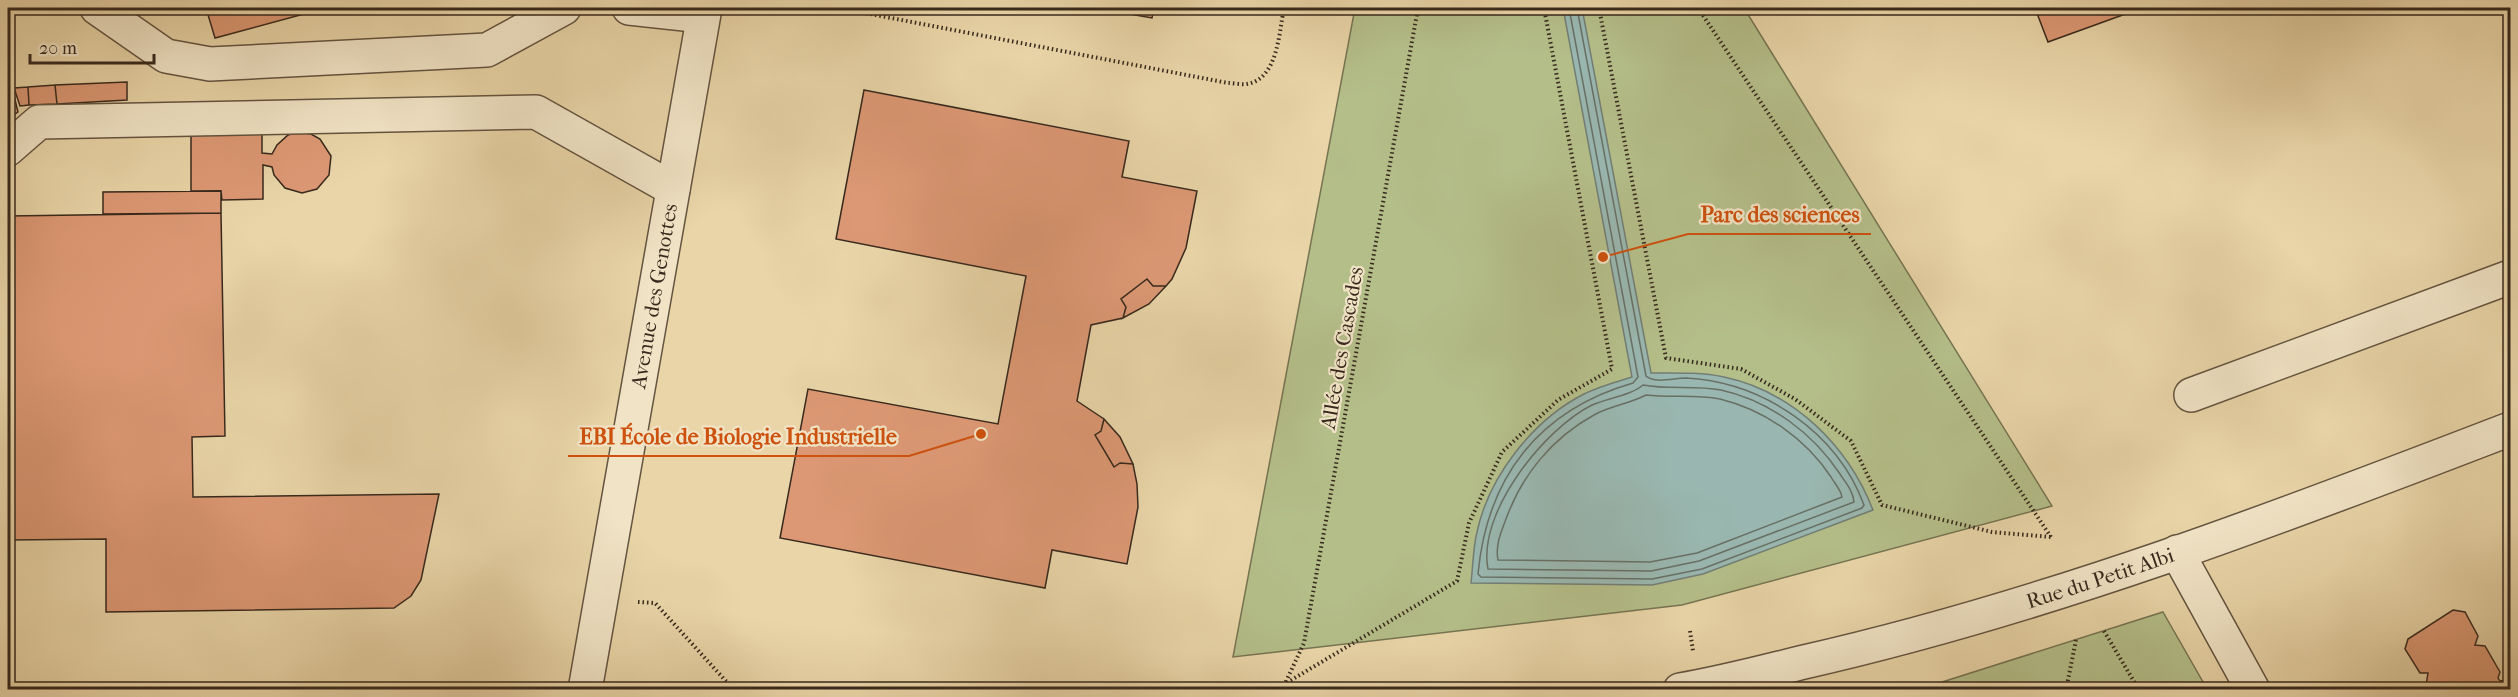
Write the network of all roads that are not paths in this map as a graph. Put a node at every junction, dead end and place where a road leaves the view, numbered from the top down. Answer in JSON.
{"nodes":[{"id":1,"x":97,"y":8,"type":"edge"},
{"id":2,"x":564,"y":8,"type":"edge"},
{"id":3,"x":629,"y":8,"type":"edge"},
{"id":4,"x":704,"y":12,"type":"edge"},
{"id":5,"x":8,"y":149,"type":"edge"},
{"id":6,"x":673,"y":189,"type":"junction"},
{"id":7,"x":2511,"y":277,"type":"edge"},
{"id":8,"x":2191,"y":395,"type":"dead end"},
{"id":9,"x":2511,"y":429,"type":"edge"},
{"id":10,"x":2177,"y":552,"type":"junction"},
{"id":11,"x":585,"y":690,"type":"edge"},
{"id":12,"x":1680,"y":690,"type":"edge"},
{"id":13,"x":2253,"y":690,"type":"edge"}],
"edges":[{"from":1,"to":2,"type":"street"},
{"from":3,"to":4,"type":"street"},
{"from":4,"to":6,"type":"street","name":"Avenue des Genottes"},
{"from":5,"to":6,"type":"street"},
{"from":6,"to":11,"type":"street","name":"Avenue des Genottes"},
{"from":7,"to":8,"type":"street"},
{"from":9,"to":10,"type":"street","name":"Rue du Petit Albi"},
{"from":10,"to":12,"type":"street","name":"Rue du Petit Albi"},
{"from":10,"to":13,"type":"street"}]}
